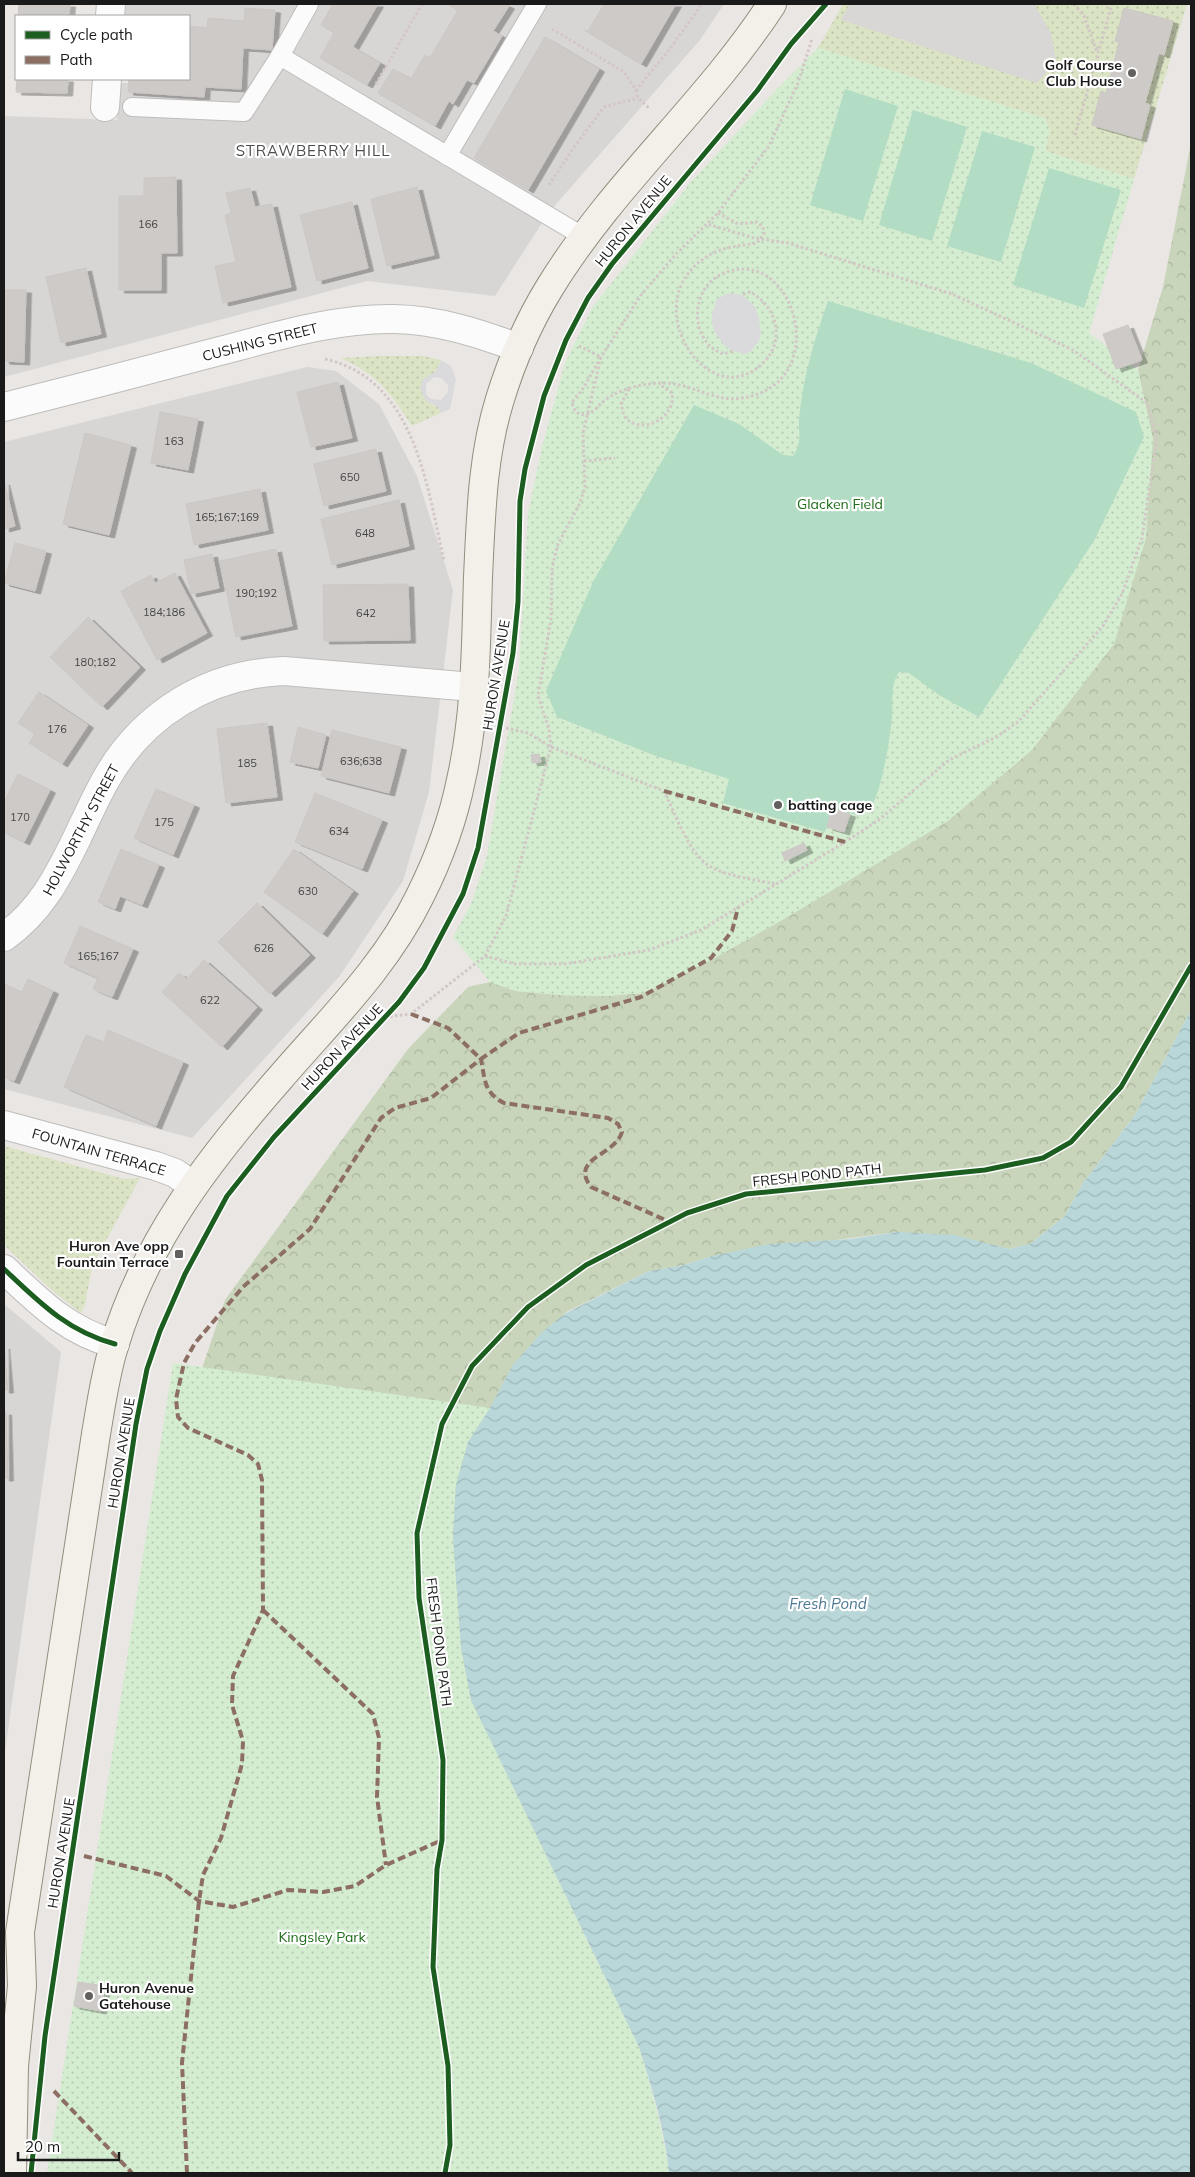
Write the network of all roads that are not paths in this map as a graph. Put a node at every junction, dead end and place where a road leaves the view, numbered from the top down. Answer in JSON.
{"nodes":[{"id":1,"x":309,"y":4,"type":"edge"},
{"id":2,"x":537,"y":4,"type":"edge"},
{"id":3,"x":772,"y":4,"type":"edge"},
{"id":4,"x":280,"y":56,"type":"junction"},
{"id":5,"x":107,"y":80,"type":"edge"},
{"id":6,"x":132,"y":107,"type":"dead end"},
{"id":7,"x":105,"y":108,"type":"dead end"},
{"id":8,"x":447,"y":156,"type":"junction"},
{"id":9,"x":584,"y":237,"type":"junction"},
{"id":10,"x":519,"y":348,"type":"junction"},
{"id":11,"x":4,"y":408,"type":"edge"},
{"id":12,"x":473,"y":687,"type":"junction"},
{"id":13,"x":4,"y":937,"type":"edge"},
{"id":14,"x":4,"y":1125,"type":"edge"},
{"id":15,"x":192,"y":1185,"type":"junction"},
{"id":16,"x":4,"y":1269,"type":"edge"},
{"id":17,"x":114,"y":1344,"type":"junction"},
{"id":18,"x":20,"y":1932,"type":"junction"},
{"id":19,"x":4,"y":1970,"type":"edge"},
{"id":20,"x":8,"y":2092,"type":"edge"},
{"id":21,"x":12,"y":2173,"type":"edge"}],
"edges":[{"from":1,"to":4,"type":"lane"},
{"from":2,"to":8,"type":"lane"},
{"from":3,"to":9,"type":"street","name":"HURON AVENUE"},
{"from":4,"to":6,"type":"lane"},
{"from":4,"to":8,"type":"lane"},
{"from":5,"to":7,"type":"street"},
{"from":8,"to":9,"type":"lane"},
{"from":9,"to":10,"type":"street","name":"HURON AVENUE"},
{"from":10,"to":11,"type":"street","name":"CUSHING STREET"},
{"from":10,"to":12,"type":"street","name":"HURON AVENUE"},
{"from":12,"to":13,"type":"street","name":"HOLWORTHY STREET"},
{"from":12,"to":15,"type":"street","name":"HURON AVENUE"},
{"from":14,"to":15,"type":"street","name":"FOUNTAIN TERRACE"},
{"from":15,"to":17,"type":"street","name":"HURON AVENUE"},
{"from":16,"to":17,"type":"street"},
{"from":17,"to":18,"type":"street","name":"HURON AVENUE"},
{"from":18,"to":19,"type":"street","name":"HURON AVENUE"},
{"from":18,"to":20,"type":"street","name":"HURON AVENUE"},
{"from":20,"to":21,"type":"street","name":"HURON AVENUE"}]}
